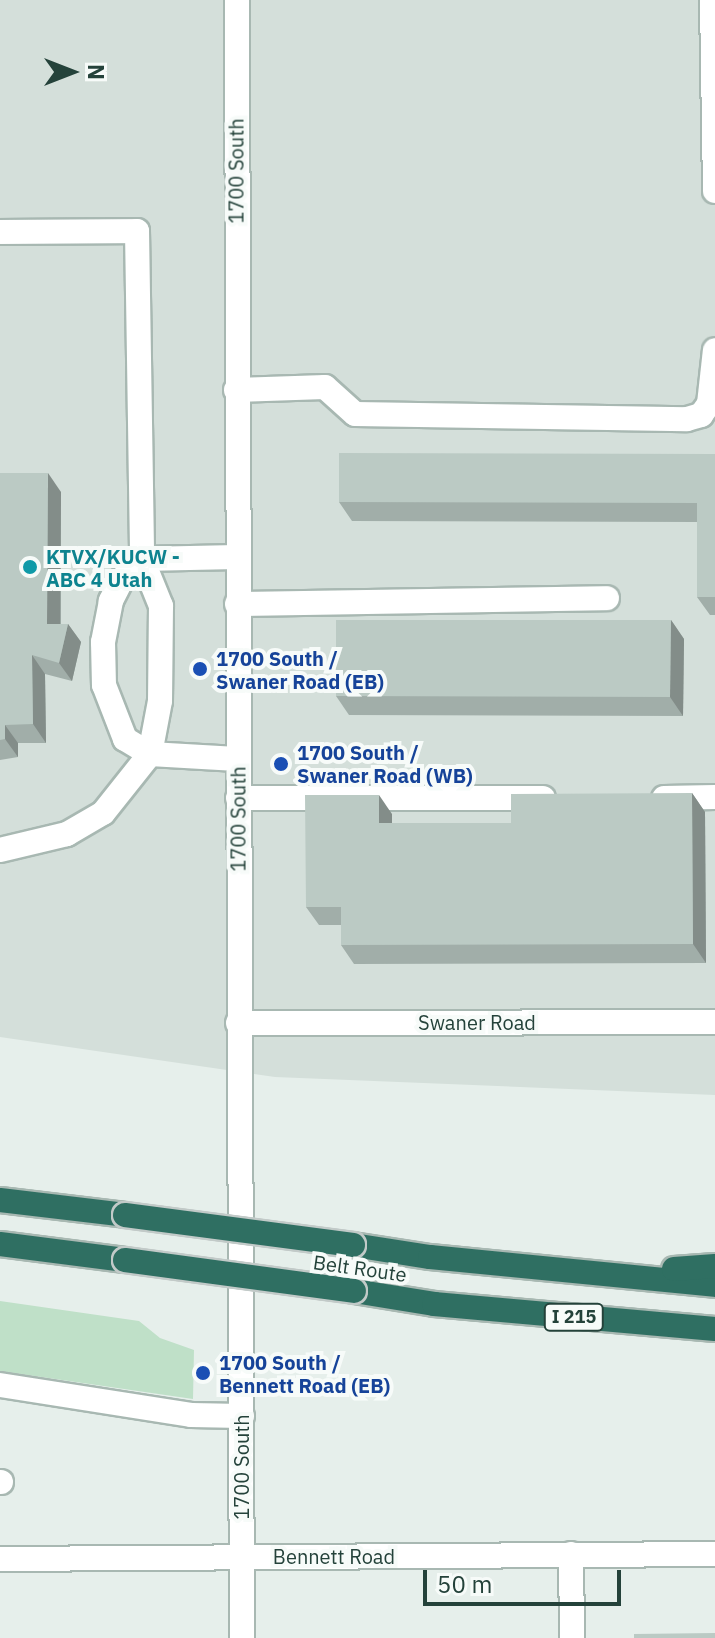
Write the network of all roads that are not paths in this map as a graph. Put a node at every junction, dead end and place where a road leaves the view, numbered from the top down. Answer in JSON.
{"nodes":[{"id":1,"x":237,"y":0,"type":"edge"},
{"id":2,"x":712,"y":0,"type":"edge"},
{"id":3,"x":715,"y":191,"type":"edge"},
{"id":4,"x":0,"y":232,"type":"edge"},
{"id":5,"x":715,"y":350,"type":"edge"},
{"id":6,"x":236,"y":390,"type":"junction"},
{"id":7,"x":712,"y":404,"type":"edge"},
{"id":8,"x":237,"y":557,"type":"junction"},
{"id":9,"x":142,"y":559,"type":"junction"},
{"id":10,"x":607,"y":598,"type":"dead end"},
{"id":11,"x":237,"y":604,"type":"junction"},
{"id":12,"x":150,"y":754,"type":"junction"},
{"id":13,"x":237,"y":759,"type":"junction"},
{"id":14,"x":715,"y":797,"type":"edge"},
{"id":15,"x":238,"y":798,"type":"junction"},
{"id":16,"x":572,"y":798,"type":"edge"},
{"id":17,"x":636,"y":798,"type":"edge"},
{"id":18,"x":0,"y":850,"type":"edge"},
{"id":19,"x":715,"y":1022,"type":"edge"},
{"id":20,"x":238,"y":1023,"type":"junction"},
{"id":21,"x":0,"y":1200,"type":"edge"},
{"id":22,"x":0,"y":1244,"type":"edge"},
{"id":23,"x":715,"y":1266,"type":"edge"},
{"id":24,"x":596,"y":1274,"type":"junction"},
{"id":25,"x":715,"y":1285,"type":"edge"},
{"id":26,"x":715,"y":1329,"type":"edge"},
{"id":27,"x":0,"y":1385,"type":"edge"},
{"id":28,"x":242,"y":1416,"type":"junction"},
{"id":29,"x":571,"y":1554,"type":"junction"},
{"id":30,"x":715,"y":1554,"type":"edge"},
{"id":31,"x":242,"y":1557,"type":"junction"},
{"id":32,"x":0,"y":1559,"type":"edge"},
{"id":33,"x":242,"y":1638,"type":"edge"},
{"id":34,"x":572,"y":1638,"type":"edge"}],
"edges":[{"from":1,"to":6,"type":"street","name":"1700 South"},
{"from":2,"to":3,"type":"street"},
{"from":4,"to":9,"type":"street"},
{"from":5,"to":7,"type":"street"},
{"from":6,"to":7,"type":"street"},
{"from":6,"to":8,"type":"street","name":"1700 South"},
{"from":8,"to":9,"type":"street"},
{"from":8,"to":11,"type":"street","name":"1700 South"},
{"from":9,"to":12,"type":"street"},
{"from":9,"to":12,"type":"street"},
{"from":10,"to":11,"type":"street"},
{"from":11,"to":13,"type":"street","name":"1700 South"},
{"from":12,"to":13,"type":"street"},
{"from":12,"to":18,"type":"street"},
{"from":13,"to":15,"type":"street","name":"1700 South"},
{"from":14,"to":17,"type":"street"},
{"from":15,"to":16,"type":"street"},
{"from":15,"to":20,"type":"street","name":"1700 South"},
{"from":19,"to":20,"type":"street","name":"Swaner Road"},
{"from":20,"to":28,"type":"street","name":"1700 South"},
{"from":21,"to":24,"type":"highway","name":"Belt Route","number":"I 215","bridge":true},
{"from":22,"to":26,"type":"highway","name":"Belt Route","number":"I 215","bridge":true},
{"from":23,"to":24,"type":"highway"},
{"from":24,"to":25,"type":"highway","name":"Belt Route","number":"I 215"},
{"from":27,"to":28,"type":"street"},
{"from":28,"to":31,"type":"street","name":"1700 South"},
{"from":29,"to":30,"type":"street","name":"Bennett Road"},
{"from":29,"to":31,"type":"street","name":"Bennett Road"},
{"from":29,"to":34,"type":"street"},
{"from":31,"to":32,"type":"street","name":"Bennett Road"},
{"from":31,"to":33,"type":"street","name":"1700 South"}]}
